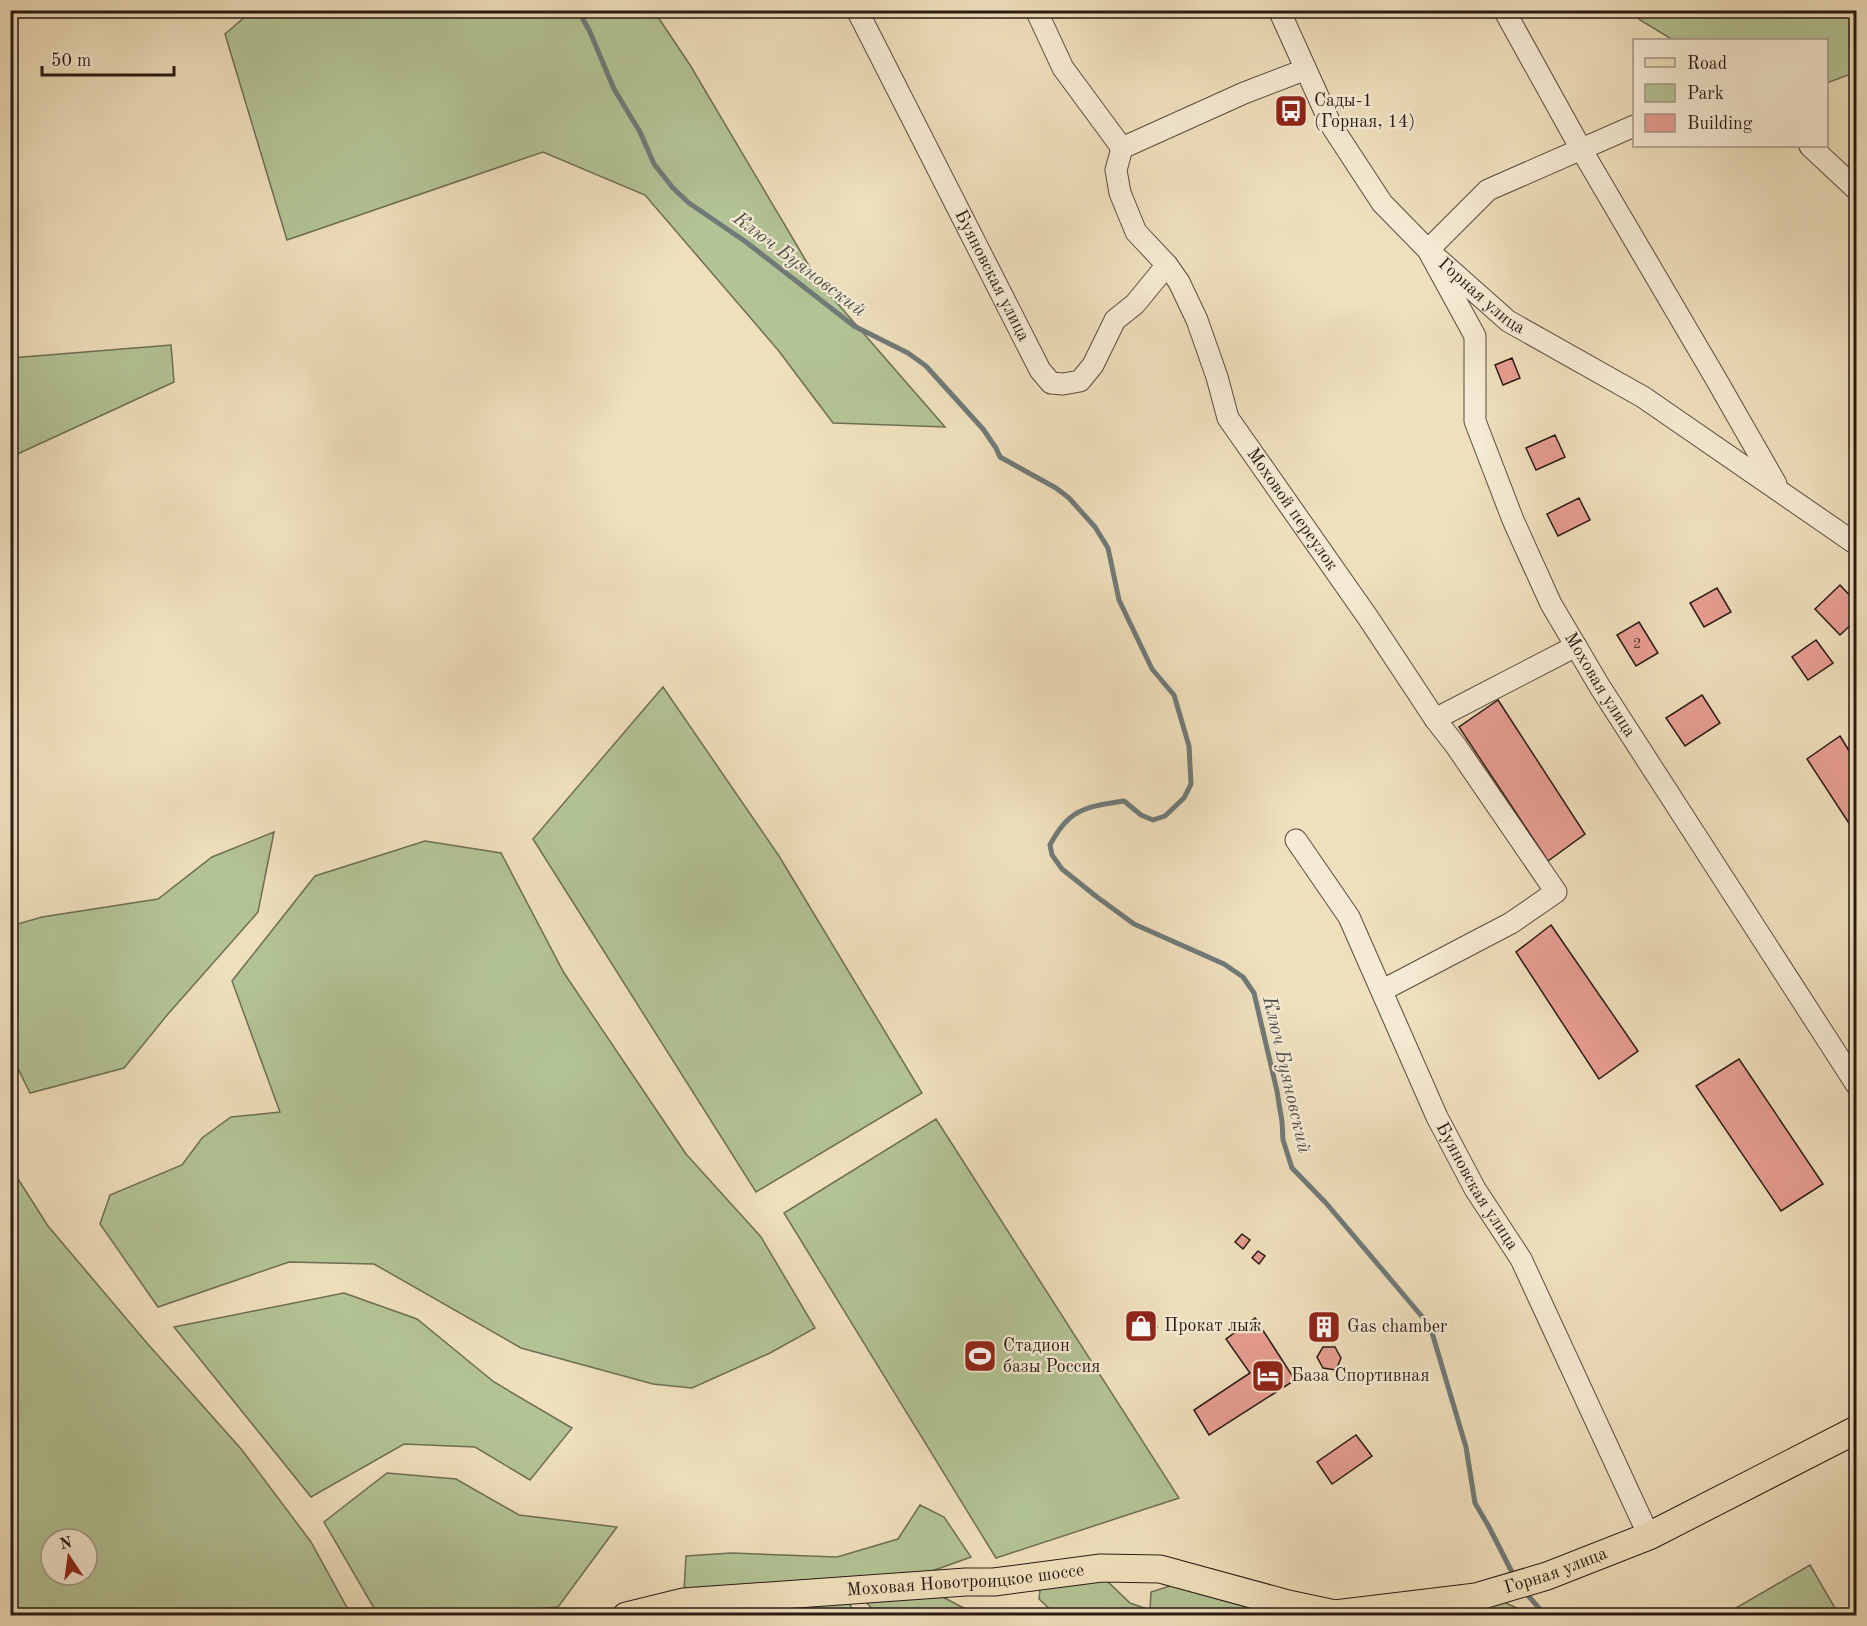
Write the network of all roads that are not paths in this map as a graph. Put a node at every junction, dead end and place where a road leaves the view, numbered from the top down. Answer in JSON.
{"nodes":[{"id":1,"x":857,"y":10,"type":"edge"},
{"id":2,"x":1036,"y":10,"type":"edge"},
{"id":3,"x":1279,"y":10,"type":"edge"},
{"id":4,"x":1504,"y":10,"type":"edge"},
{"id":5,"x":1304,"y":70,"type":"junction"},
{"id":6,"x":1633,"y":127,"type":"edge"},
{"id":7,"x":1811,"y":147,"type":"edge"},
{"id":8,"x":1122,"y":148,"type":"junction"},
{"id":9,"x":1581,"y":149,"type":"junction"},
{"id":10,"x":1857,"y":189,"type":"edge"},
{"id":11,"x":1428,"y":250,"type":"junction"},
{"id":12,"x":1167,"y":265,"type":"junction"},
{"id":13,"x":1779,"y":490,"type":"junction"},
{"id":14,"x":1857,"y":544,"type":"edge"},
{"id":15,"x":1576,"y":646,"type":"junction"},
{"id":16,"x":1435,"y":719,"type":"junction"},
{"id":17,"x":1296,"y":840,"type":"dead end"},
{"id":18,"x":1383,"y":990,"type":"junction"},
{"id":19,"x":1857,"y":1084,"type":"edge"},
{"id":20,"x":1857,"y":1430,"type":"edge"},
{"id":21,"x":1649,"y":1536,"type":"junction"},
{"id":22,"x":1231,"y":1590,"type":"joint"},
{"id":23,"x":1289,"y":1610,"type":"edge"},
{"id":24,"x":626,"y":1616,"type":"edge"}],
"edges":[{"from":1,"to":12,"type":"street","name":"Буяновская улица"},
{"from":2,"to":8,"type":"street"},
{"from":3,"to":5,"type":"street","name":"Горная улица"},
{"from":4,"to":9,"type":"street","name":"Горная улица"},
{"from":5,"to":8,"type":"street"},
{"from":5,"to":11,"type":"street","name":"Горная улица"},
{"from":6,"to":9,"type":"street"},
{"from":7,"to":10,"type":"street"},
{"from":8,"to":12,"type":"street","name":"Моховой переулок"},
{"from":9,"to":11,"type":"street"},
{"from":9,"to":13,"type":"street","name":"Горная улица"},
{"from":11,"to":13,"type":"street","name":"Горная улица"},
{"from":11,"to":15,"type":"street","name":"Моховая улица"},
{"from":12,"to":16,"type":"street","name":"Моховой переулок"},
{"from":13,"to":14,"type":"street","name":"Горная улица"},
{"from":15,"to":16,"type":"street"},
{"from":15,"to":19,"type":"street","name":"Моховая улица"},
{"from":16,"to":18,"type":"street","name":"Моховой переулок"},
{"from":17,"to":18,"type":"street","name":"Буяновская улица"},
{"from":18,"to":21,"type":"street","name":"Буяновская улица"},
{"from":20,"to":21,"type":"main road","name":"Горная улица"},
{"from":21,"to":23,"type":"main road","name":"Горная улица"},
{"from":22,"to":23,"type":"main road","name":"Горная улица"},
{"from":22,"to":24,"type":"main road","name":"Моховая Новотроицкое шоссе"}]}
